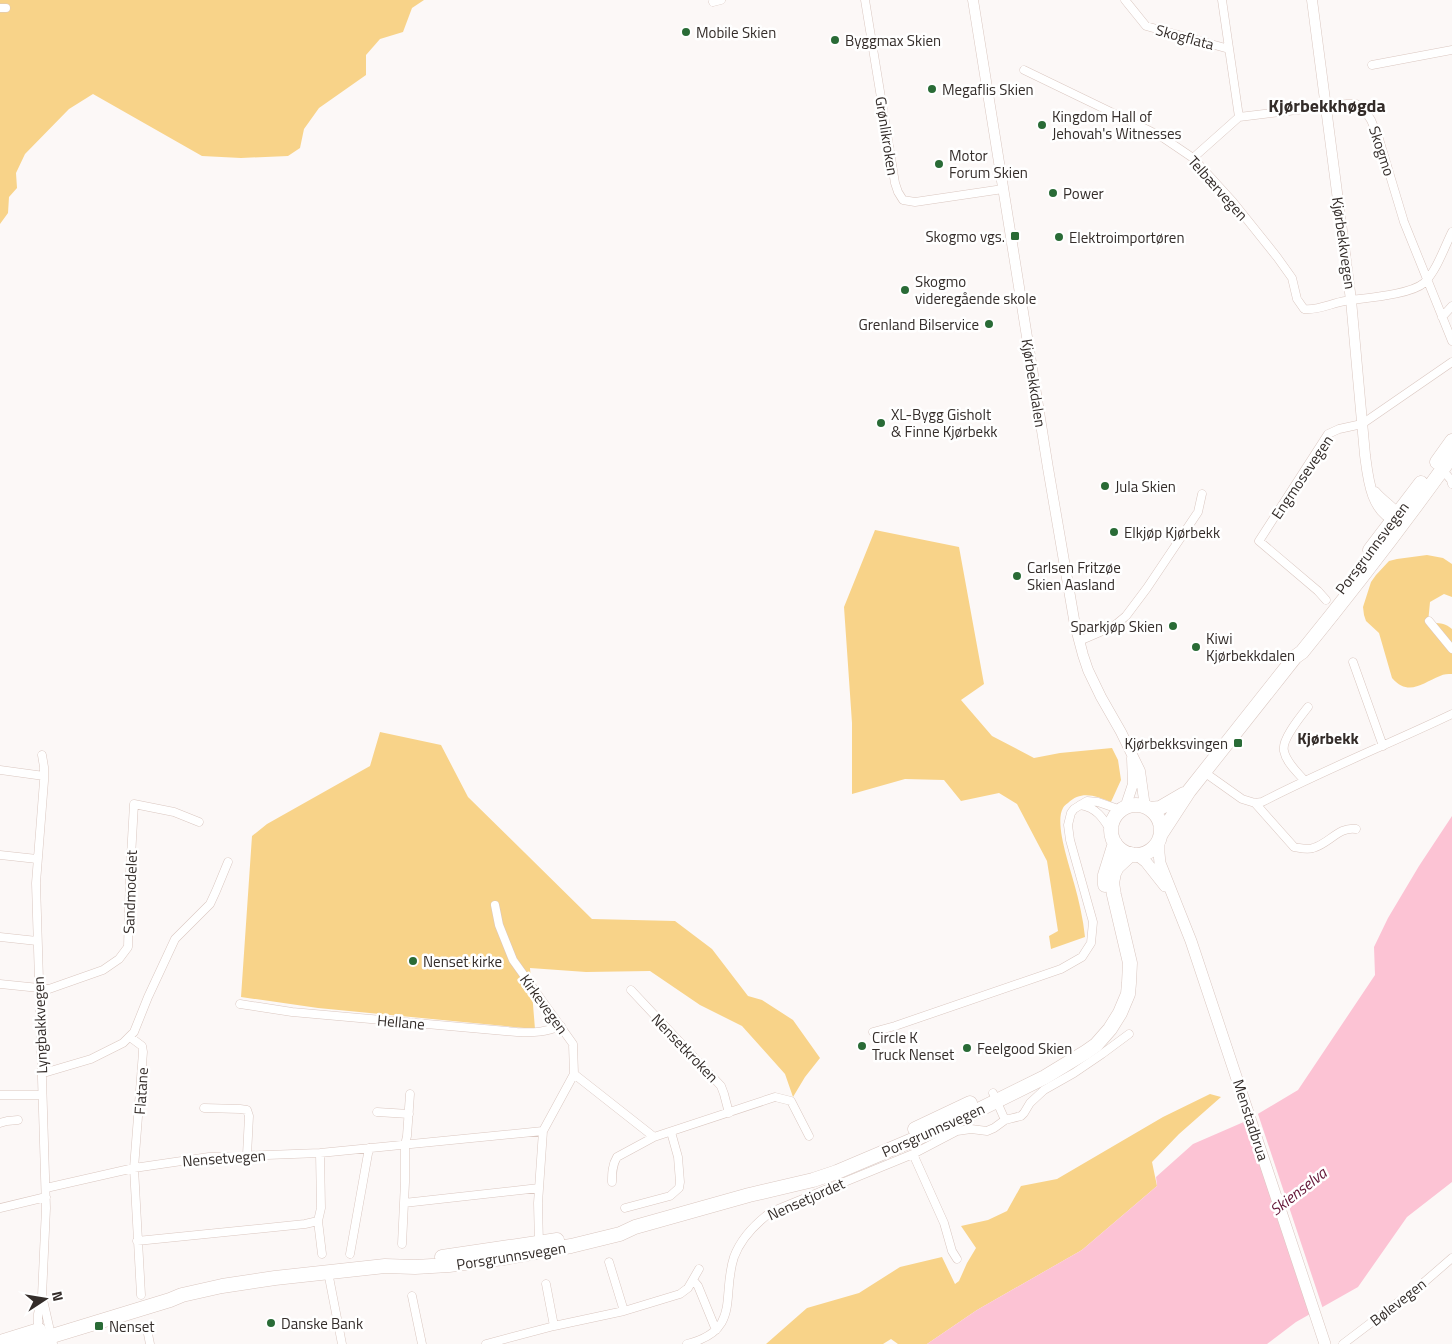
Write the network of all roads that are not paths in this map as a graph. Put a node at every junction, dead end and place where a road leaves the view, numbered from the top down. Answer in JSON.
{"nodes":[{"id":1,"x":721,"y":0,"type":"edge"},
{"id":2,"x":865,"y":0,"type":"edge"},
{"id":3,"x":972,"y":0,"type":"edge"},
{"id":4,"x":1125,"y":0,"type":"edge"},
{"id":5,"x":1222,"y":0,"type":"edge"},
{"id":6,"x":1312,"y":0,"type":"edge"},
{"id":7,"x":713,"y":2,"type":"dead end"},
{"id":8,"x":1229,"y":49,"type":"junction"},
{"id":9,"x":1452,"y":50,"type":"edge"},
{"id":10,"x":1372,"y":65,"type":"dead end"},
{"id":11,"x":1024,"y":70,"type":"dead end"},
{"id":12,"x":1326,"y":106,"type":"junction"},
{"id":13,"x":1239,"y":117,"type":"junction"},
{"id":14,"x":1193,"y":158,"type":"junction"},
{"id":15,"x":1003,"y":189,"type":"junction"},
{"id":16,"x":1452,"y":232,"type":"edge"},
{"id":17,"x":1426,"y":279,"type":"junction"},
{"id":18,"x":1352,"y":300,"type":"junction"},
{"id":19,"x":1452,"y":306,"type":"edge"},
{"id":20,"x":1442,"y":317,"type":"junction"},
{"id":21,"x":1452,"y":341,"type":"edge"},
{"id":22,"x":1452,"y":362,"type":"edge"},
{"id":23,"x":1362,"y":424,"type":"junction"},
{"id":24,"x":1452,"y":440,"type":"edge"},
{"id":25,"x":1452,"y":456,"type":"edge"},
{"id":26,"x":1439,"y":466,"type":"junction"},
{"id":27,"x":1452,"y":484,"type":"edge"},
{"id":28,"x":1202,"y":494,"type":"dead end"},
{"id":29,"x":1398,"y":519,"type":"junction"},
{"id":30,"x":1326,"y":600,"type":"dead end"},
{"id":31,"x":1429,"y":621,"type":"dead end"},
{"id":32,"x":1079,"y":641,"type":"junction"},
{"id":33,"x":1452,"y":650,"type":"edge"},
{"id":34,"x":1353,"y":662,"type":"dead end"},
{"id":35,"x":1308,"y":707,"type":"dead end"},
{"id":36,"x":1452,"y":714,"type":"edge"},
{"id":37,"x":1383,"y":746,"type":"junction"},
{"id":38,"x":1132,"y":754,"type":"junction"},
{"id":39,"x":42,"y":755,"type":"dead end"},
{"id":40,"x":0,"y":770,"type":"edge"},
{"id":41,"x":1204,"y":772,"type":"junction"},
{"id":42,"x":44,"y":776,"type":"junction"},
{"id":43,"x":1304,"y":780,"type":"junction"},
{"id":44,"x":1189,"y":791,"type":"junction"},
{"id":45,"x":1255,"y":803,"type":"junction"},
{"id":46,"x":1080,"y":805,"type":"junction"},
{"id":47,"x":1148,"y":808,"type":"junction"},
{"id":48,"x":1123,"y":809,"type":"junction"},
{"id":49,"x":199,"y":822,"type":"dead end"},
{"id":50,"x":1356,"y":830,"type":"dead end"},
{"id":51,"x":1113,"y":837,"type":"junction"},
{"id":52,"x":1160,"y":837,"type":"junction"},
{"id":53,"x":0,"y":855,"type":"edge"},
{"id":54,"x":1134,"y":855,"type":"junction"},
{"id":55,"x":37,"y":859,"type":"junction"},
{"id":56,"x":228,"y":862,"type":"dead end"},
{"id":57,"x":1174,"y":898,"type":"junction"},
{"id":58,"x":495,"y":905,"type":"dead end"},
{"id":59,"x":1121,"y":930,"type":"junction"},
{"id":60,"x":0,"y":937,"type":"edge"},
{"id":61,"x":38,"y":941,"type":"junction"},
{"id":62,"x":0,"y":984,"type":"edge"},
{"id":63,"x":40,"y":989,"type":"junction"},
{"id":64,"x":631,"y":990,"type":"dead end"},
{"id":65,"x":240,"y":1004,"type":"dead end"},
{"id":66,"x":561,"y":1026,"type":"junction"},
{"id":67,"x":873,"y":1032,"type":"dead end"},
{"id":68,"x":1129,"y":1034,"type":"dead end"},
{"id":69,"x":130,"y":1037,"type":"junction"},
{"id":70,"x":47,"y":1072,"type":"dead end"},
{"id":71,"x":574,"y":1074,"type":"junction"},
{"id":72,"x":410,"y":1094,"type":"dead end"},
{"id":73,"x":0,"y":1095,"type":"edge"},
{"id":74,"x":42,"y":1095,"type":"junction"},
{"id":75,"x":995,"y":1097,"type":"junction"},
{"id":76,"x":204,"y":1108,"type":"dead end"},
{"id":77,"x":377,"y":1112,"type":"dead end"},
{"id":78,"x":729,"y":1113,"type":"junction"},
{"id":79,"x":409,"y":1114,"type":"junction"},
{"id":80,"x":18,"y":1120,"type":"dead end"},
{"id":81,"x":1005,"y":1120,"type":"junction"},
{"id":82,"x":0,"y":1123,"type":"edge"},
{"id":83,"x":543,"y":1131,"type":"junction"},
{"id":84,"x":671,"y":1132,"type":"junction"},
{"id":85,"x":809,"y":1136,"type":"dead end"},
{"id":86,"x":654,"y":1137,"type":"junction"},
{"id":87,"x":405,"y":1145,"type":"junction"},
{"id":88,"x":369,"y":1148,"type":"junction"},
{"id":89,"x":320,"y":1153,"type":"junction"},
{"id":90,"x":913,"y":1154,"type":"junction"},
{"id":91,"x":247,"y":1155,"type":"junction"},
{"id":92,"x":134,"y":1168,"type":"junction"},
{"id":93,"x":612,"y":1182,"type":"dead end"},
{"id":94,"x":539,"y":1188,"type":"junction"},
{"id":95,"x":46,"y":1192,"type":"junction"},
{"id":96,"x":404,"y":1203,"type":"junction"},
{"id":97,"x":0,"y":1208,"type":"edge"},
{"id":98,"x":625,"y":1208,"type":"dead end"},
{"id":99,"x":318,"y":1221,"type":"junction"},
{"id":100,"x":137,"y":1241,"type":"junction"},
{"id":101,"x":402,"y":1244,"type":"dead end"},
{"id":102,"x":539,"y":1248,"type":"junction"},
{"id":103,"x":322,"y":1254,"type":"dead end"},
{"id":104,"x":350,"y":1254,"type":"dead end"},
{"id":105,"x":1452,"y":1258,"type":"edge"},
{"id":106,"x":958,"y":1259,"type":"dead end"},
{"id":107,"x":609,"y":1262,"type":"dead end"},
{"id":108,"x":699,"y":1269,"type":"dead end"},
{"id":109,"x":328,"y":1272,"type":"junction"},
{"id":110,"x":693,"y":1280,"type":"junction"},
{"id":111,"x":546,"y":1284,"type":"dead end"},
{"id":112,"x":141,"y":1294,"type":"dead end"},
{"id":113,"x":42,"y":1296,"type":"junction"},
{"id":114,"x":412,"y":1296,"type":"dead end"},
{"id":115,"x":624,"y":1311,"type":"junction"},
{"id":116,"x":554,"y":1326,"type":"junction"},
{"id":117,"x":147,"y":1329,"type":"dead end"},
{"id":118,"x":716,"y":1330,"type":"junction"},
{"id":119,"x":45,"y":1337,"type":"edge"},
{"id":120,"x":0,"y":1342,"type":"edge"},
{"id":121,"x":26,"y":1344,"type":"edge"},
{"id":122,"x":150,"y":1344,"type":"edge"},
{"id":123,"x":342,"y":1344,"type":"edge"},
{"id":124,"x":422,"y":1344,"type":"edge"},
{"id":125,"x":486,"y":1344,"type":"edge"},
{"id":126,"x":687,"y":1344,"type":"edge"},
{"id":127,"x":1325,"y":1344,"type":"edge"},
{"id":128,"x":1343,"y":1344,"type":"edge"}],
"edges":[{"from":1,"to":7,"type":"street"},
{"from":2,"to":15,"type":"street","name":"Grønlikroken"},
{"from":3,"to":15,"type":"street","name":"Kjørbekkdalen"},
{"from":4,"to":8,"type":"street","name":"Skogflata"},
{"from":5,"to":8,"type":"street"},
{"from":6,"to":12,"type":"street","name":"Kjørbekkvegen"},
{"from":8,"to":13,"type":"street"},
{"from":9,"to":10,"type":"street"},
{"from":11,"to":14,"type":"street","name":"Telbærvegen"},
{"from":12,"to":13,"type":"street","name":"Skogmo"},
{"from":12,"to":17,"type":"street","name":"Skogmo"},
{"from":12,"to":18,"type":"street","name":"Kjørbekkvegen"},
{"from":13,"to":14,"type":"street"},
{"from":14,"to":18,"type":"street","name":"Telbærvegen"},
{"from":15,"to":32,"type":"street","name":"Kjørbekkdalen"},
{"from":16,"to":17,"type":"street"},
{"from":17,"to":18,"type":"street"},
{"from":17,"to":20,"type":"street","name":"Skogmo"},
{"from":18,"to":23,"type":"street","name":"Kjørbekkvegen"},
{"from":19,"to":20,"type":"street"},
{"from":20,"to":21,"type":"street","name":"Skogmo"},
{"from":22,"to":23,"type":"street","name":"Engmosevegen"},
{"from":23,"to":29,"type":"street","name":"Kjørbekkvegen"},
{"from":23,"to":30,"type":"street","name":"Engmosevegen"},
{"from":24,"to":26,"type":"highway","name":"Porsgrunnsvegen"},
{"from":25,"to":26,"type":"highway","name":"Porsgrunnsvegen"},
{"from":26,"to":27,"type":"street"},
{"from":26,"to":29,"type":"highway","name":"Porsgrunnsvegen"},
{"from":28,"to":32,"type":"street"},
{"from":29,"to":41,"type":"highway","name":"Porsgrunnsvegen"},
{"from":31,"to":33,"type":"street"},
{"from":32,"to":38,"type":"street","name":"Kjørbekkdalen"},
{"from":34,"to":37,"type":"street"},
{"from":35,"to":43,"type":"street"},
{"from":36,"to":37,"type":"street"},
{"from":37,"to":43,"type":"street"},
{"from":38,"to":47,"type":"street","name":"Kjørbekkdalen"},
{"from":38,"to":48,"type":"street","name":"Kjørbekkdalen"},
{"from":39,"to":42,"type":"street","name":"Lyngbakkvegen"},
{"from":40,"to":42,"type":"street"},
{"from":41,"to":44,"type":"highway","name":"Porsgrunnsvegen"},
{"from":41,"to":45,"type":"street"},
{"from":42,"to":55,"type":"street","name":"Lyngbakkvegen"},
{"from":43,"to":45,"type":"street"},
{"from":44,"to":47,"type":"highway","name":"Porsgrunnsvegen"},
{"from":44,"to":52,"type":"highway","name":"Porsgrunnsvegen"},
{"from":45,"to":50,"type":"street"},
{"from":46,"to":48,"type":"street"},
{"from":46,"to":51,"type":"street"},
{"from":46,"to":67,"type":"street"},
{"from":47,"to":48,"type":"highway"},
{"from":47,"to":52,"type":"highway"},
{"from":48,"to":51,"type":"highway"},
{"from":49,"to":63,"type":"street","name":"Sandmodelet"},
{"from":51,"to":54,"type":"highway"},
{"from":51,"to":59,"type":"highway","name":"Porsgrunnsvegen"},
{"from":52,"to":54,"type":"highway"},
{"from":52,"to":57,"type":"main road","name":"Menstadbrua"},
{"from":53,"to":55,"type":"street"},
{"from":54,"to":57,"type":"main road","name":"Menstadbrua"},
{"from":54,"to":59,"type":"highway","name":"Porsgrunnsvegen"},
{"from":55,"to":61,"type":"street","name":"Lyngbakkvegen"},
{"from":56,"to":69,"type":"street"},
{"from":57,"to":127,"type":"main road","name":"Menstadbrua"},
{"from":58,"to":66,"type":"street","name":"Kirkevegen"},
{"from":59,"to":75,"type":"highway","name":"Porsgrunnsvegen"},
{"from":60,"to":61,"type":"street"},
{"from":61,"to":63,"type":"street","name":"Lyngbakkvegen"},
{"from":62,"to":63,"type":"street"},
{"from":63,"to":74,"type":"street","name":"Lyngbakkvegen"},
{"from":64,"to":78,"type":"street","name":"Nensetkroken"},
{"from":65,"to":66,"type":"street","name":"Hellane"},
{"from":66,"to":71,"type":"street","name":"Kirkevegen"},
{"from":68,"to":81,"type":"street","name":"Porsgrunnsvegen"},
{"from":69,"to":70,"type":"street"},
{"from":69,"to":92,"type":"street","name":"Flatane"},
{"from":71,"to":83,"type":"street","name":"Kirkevegen"},
{"from":71,"to":86,"type":"street"},
{"from":72,"to":79,"type":"street"},
{"from":73,"to":74,"type":"street"},
{"from":74,"to":95,"type":"street","name":"Lyngbakkvegen"},
{"from":75,"to":81,"type":"street"},
{"from":75,"to":102,"type":"highway","name":"Porsgrunnsvegen"},
{"from":76,"to":91,"type":"street"},
{"from":77,"to":79,"type":"street"},
{"from":78,"to":84,"type":"street"},
{"from":78,"to":85,"type":"street"},
{"from":79,"to":87,"type":"street"},
{"from":80,"to":82,"type":"street"},
{"from":81,"to":90,"type":"street","name":"Porsgrunnsvegen"},
{"from":83,"to":87,"type":"street","name":"Nensetvegen"},
{"from":83,"to":94,"type":"street","name":"Kirkevegen"},
{"from":84,"to":86,"type":"street"},
{"from":84,"to":98,"type":"street"},
{"from":86,"to":93,"type":"street"},
{"from":87,"to":88,"type":"street","name":"Nensetvegen"},
{"from":87,"to":96,"type":"street"},
{"from":88,"to":89,"type":"street","name":"Nensetvegen"},
{"from":88,"to":104,"type":"street"},
{"from":89,"to":91,"type":"street","name":"Nensetvegen"},
{"from":89,"to":99,"type":"street"},
{"from":90,"to":106,"type":"street"},
{"from":90,"to":118,"type":"street","name":"Nensetjordet"},
{"from":91,"to":92,"type":"street","name":"Nensetvegen"},
{"from":92,"to":95,"type":"street","name":"Nensetvegen"},
{"from":92,"to":100,"type":"street","name":"Flatane"},
{"from":94,"to":96,"type":"street"},
{"from":94,"to":102,"type":"street","name":"Kirkevegen"},
{"from":95,"to":97,"type":"street","name":"Nensetvegen"},
{"from":95,"to":113,"type":"street","name":"Lyngbakkvegen"},
{"from":96,"to":101,"type":"street"},
{"from":99,"to":100,"type":"street"},
{"from":99,"to":103,"type":"street"},
{"from":100,"to":112,"type":"street","name":"Flatane"},
{"from":102,"to":109,"type":"highway","name":"Porsgrunnsvegen"},
{"from":105,"to":128,"type":"street","name":"Bølevegen"},
{"from":107,"to":115,"type":"street"},
{"from":108,"to":110,"type":"street"},
{"from":109,"to":119,"type":"highway","name":"Porsgrunnsvegen"},
{"from":109,"to":123,"type":"street"},
{"from":110,"to":115,"type":"street"},
{"from":110,"to":118,"type":"street"},
{"from":111,"to":116,"type":"street"},
{"from":113,"to":119,"type":"street","name":"Lyngbakkvegen"},
{"from":113,"to":119,"type":"street","name":"Lyngbakkvegen"},
{"from":114,"to":124,"type":"street"},
{"from":115,"to":116,"type":"street"},
{"from":116,"to":125,"type":"street"},
{"from":117,"to":122,"type":"street"},
{"from":118,"to":126,"type":"street"},
{"from":119,"to":120,"type":"highway","name":"Porsgrunnsvegen"},
{"from":119,"to":121,"type":"highway","name":"Porsgrunnsvegen"}]}
